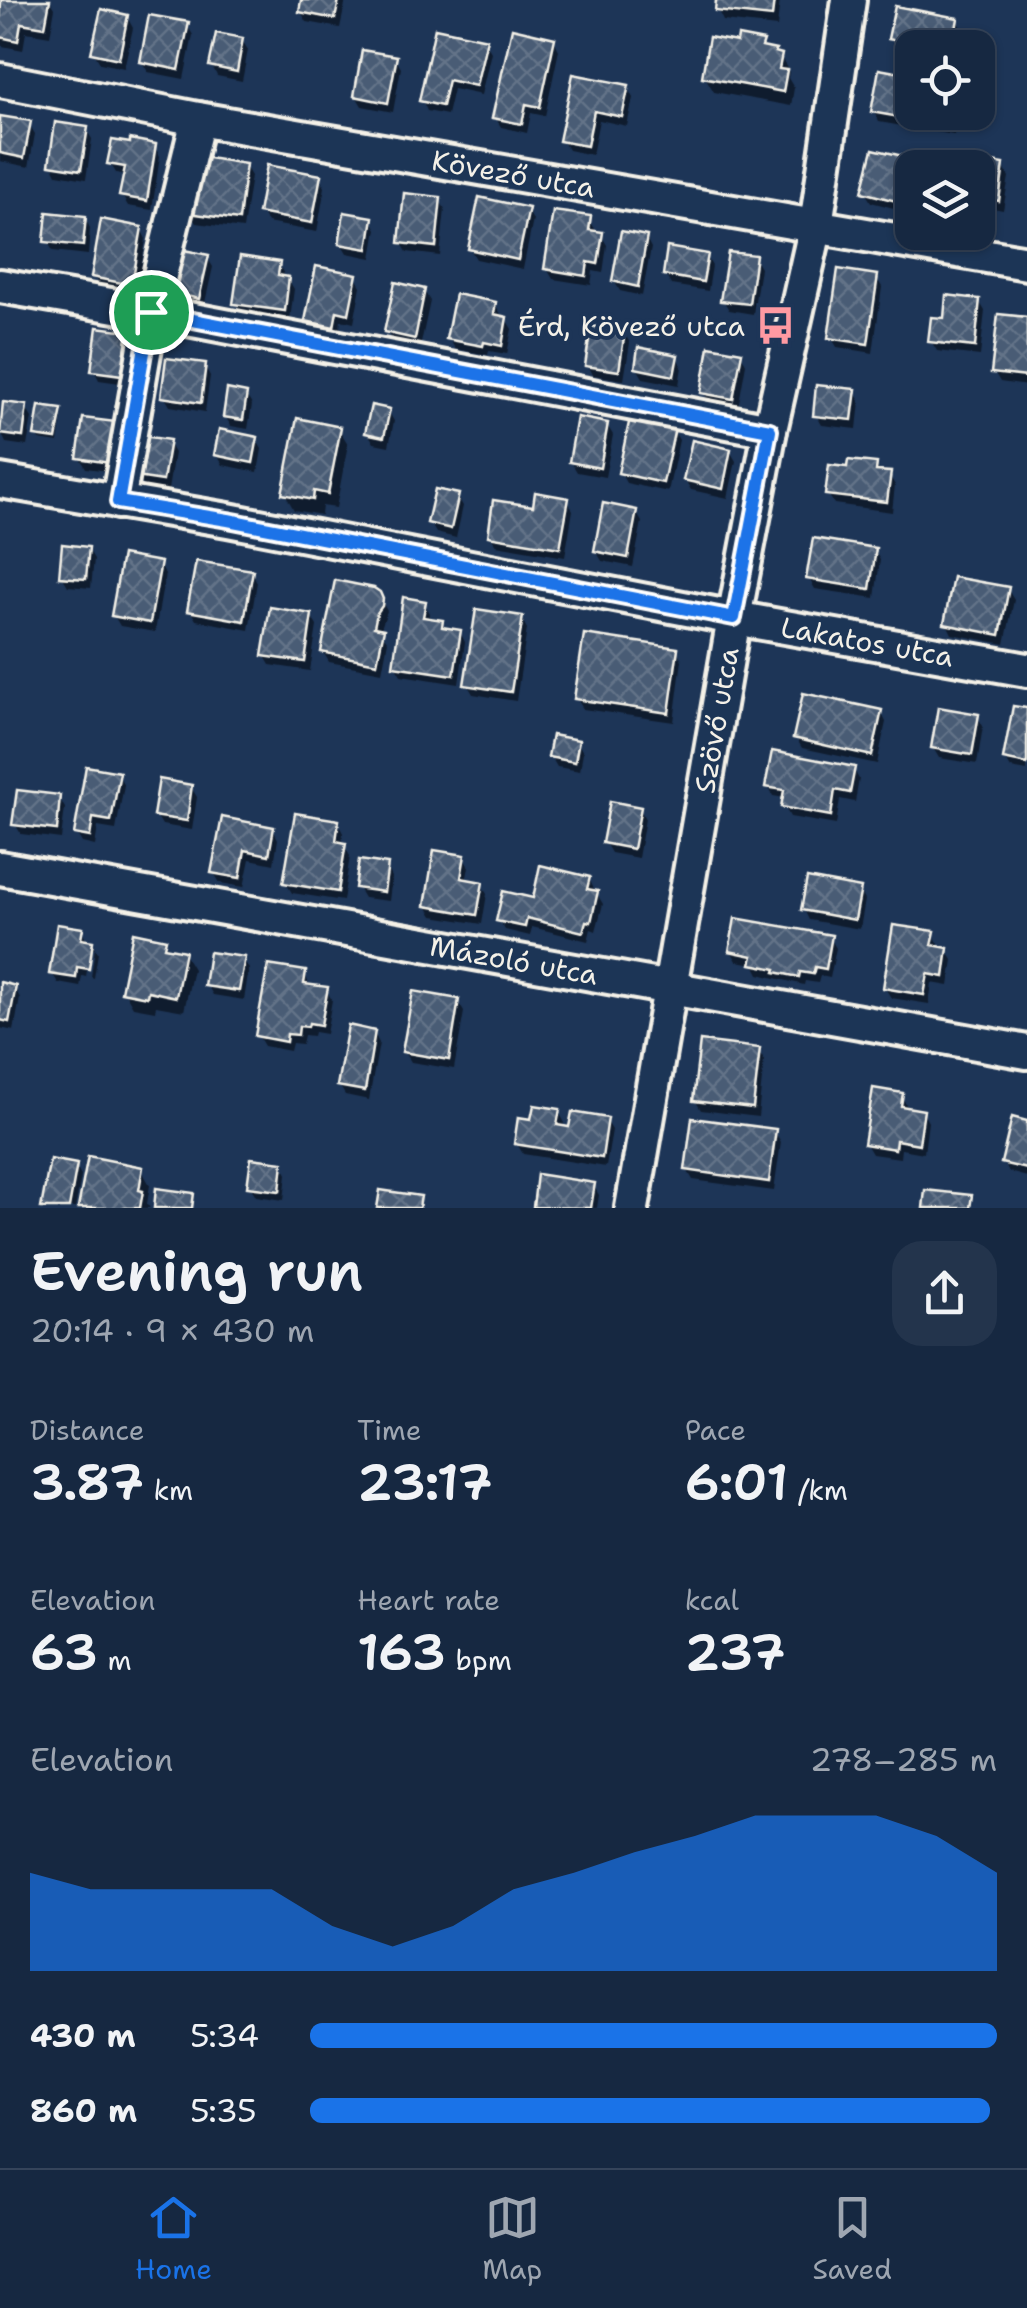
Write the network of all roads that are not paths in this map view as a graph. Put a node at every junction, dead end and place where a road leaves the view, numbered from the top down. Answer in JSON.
{"nodes":[{"id":1,"x":849,"y":0,"type":"edge"},
{"id":2,"x":0,"y":80,"type":"edge"},
{"id":3,"x":198,"y":120,"type":"junction"},
{"id":4,"x":816,"y":225,"type":"junction"},
{"id":5,"x":1027,"y":262,"type":"edge"},
{"id":6,"x":0,"y":286,"type":"edge"},
{"id":7,"x":151,"y":312,"type":"junction"},
{"id":8,"x":770,"y":430,"type":"junction"},
{"id":9,"x":0,"y":481,"type":"edge"},
{"id":10,"x":118,"y":502,"type":"junction"},
{"id":11,"x":734,"y":618,"type":"junction"},
{"id":12,"x":1027,"y":670,"type":"edge"},
{"id":13,"x":0,"y":868,"type":"edge"},
{"id":14,"x":670,"y":987,"type":"junction"},
{"id":15,"x":1027,"y":1052,"type":"edge"},
{"id":16,"x":632,"y":1208,"type":"edge"}],
"edges":[{"from":1,"to":4,"type":"street","name":"Szövő utca"},
{"from":2,"to":3,"type":"street","name":"Kövező utca"},
{"from":3,"to":4,"type":"street","name":"Kövező utca"},
{"from":3,"to":7,"type":"street"},
{"from":4,"to":5,"type":"street","name":"Kövező utca"},
{"from":4,"to":8,"type":"street","name":"Szövő utca"},
{"from":6,"to":7,"type":"street"},
{"from":7,"to":8,"type":"street"},
{"from":7,"to":10,"type":"street"},
{"from":8,"to":11,"type":"street","name":"Szövő utca"},
{"from":9,"to":10,"type":"street","name":"Lakatos utca"},
{"from":10,"to":11,"type":"street","name":"Lakatos utca"},
{"from":11,"to":12,"type":"street","name":"Lakatos utca"},
{"from":11,"to":14,"type":"street","name":"Szövő utca"},
{"from":13,"to":14,"type":"street","name":"Mázoló utca"},
{"from":14,"to":15,"type":"street","name":"Mázoló utca"},
{"from":14,"to":16,"type":"street","name":"Szövő utca"}]}
